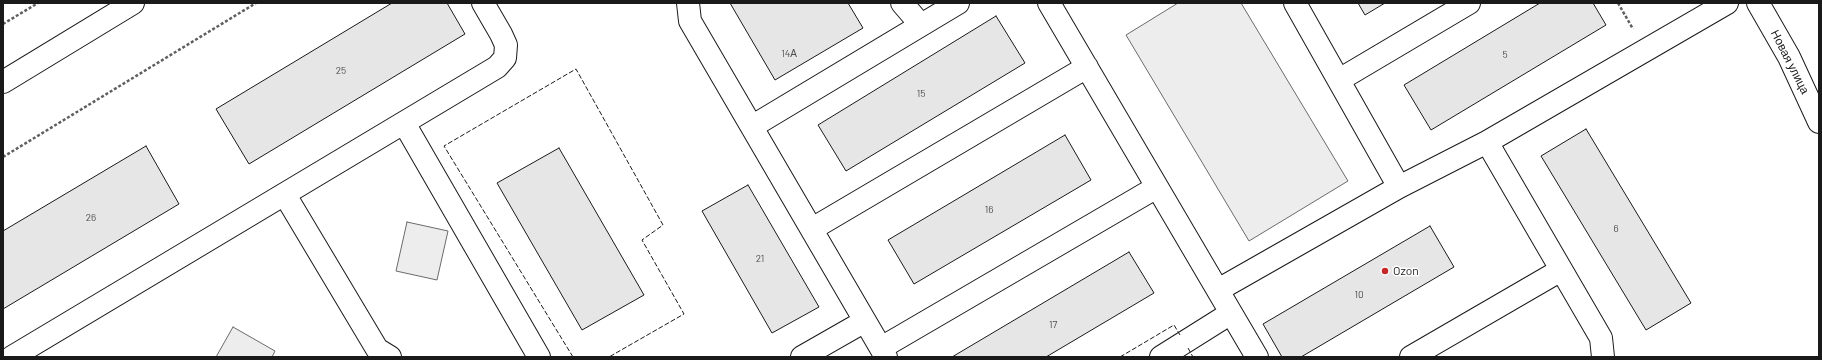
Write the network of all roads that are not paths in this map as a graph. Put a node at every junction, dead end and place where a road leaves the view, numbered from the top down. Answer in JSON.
{"nodes":[{"id":1,"x":132,"y":3,"type":"edge"},
{"id":2,"x":483,"y":3,"type":"edge"},
{"id":3,"x":688,"y":3,"type":"edge"},
{"id":4,"x":902,"y":3,"type":"edge"},
{"id":5,"x":958,"y":3,"type":"edge"},
{"id":6,"x":1049,"y":3,"type":"edge"},
{"id":7,"x":1295,"y":3,"type":"edge"},
{"id":8,"x":1469,"y":3,"type":"edge"},
{"id":9,"x":1728,"y":3,"type":"edge"},
{"id":10,"x":1767,"y":6,"type":"edge"},
{"id":11,"x":921,"y":25,"type":"junction"},
{"id":12,"x":1087,"y":67,"type":"junction"},
{"id":13,"x":5,"y":75,"type":"edge"},
{"id":14,"x":1340,"y":80,"type":"junction"},
{"id":15,"x":1819,"y":122,"type":"edge"},
{"id":16,"x":404,"y":123,"type":"junction"},
{"id":17,"x":753,"y":126,"type":"junction"},
{"id":18,"x":1487,"y":142,"type":"junction"},
{"id":19,"x":1157,"y":187,"type":"junction"},
{"id":20,"x":1399,"y":187,"type":"junction"},
{"id":21,"x":284,"y":195,"type":"junction"},
{"id":22,"x":812,"y":229,"type":"junction"},
{"id":23,"x":1561,"y":270,"type":"junction"},
{"id":24,"x":1218,"y":290,"type":"junction"},
{"id":25,"x":1231,"y":313,"type":"junction"},
{"id":26,"x":865,"y":321,"type":"junction"},
{"id":27,"x":884,"y":352,"type":"edge"},
{"id":28,"x":377,"y":354,"type":"edge"},
{"id":29,"x":1167,"y":355,"type":"edge"},
{"id":30,"x":12,"y":357,"type":"edge"},
{"id":31,"x":539,"y":357,"type":"edge"},
{"id":32,"x":802,"y":357,"type":"edge"},
{"id":33,"x":1257,"y":357,"type":"edge"},
{"id":34,"x":1411,"y":357,"type":"edge"},
{"id":35,"x":1602,"y":357,"type":"edge"}],
"edges":[{"from":1,"to":13,"type":"street"},
{"from":2,"to":16,"type":"street"},
{"from":3,"to":17,"type":"street"},
{"from":4,"to":11,"type":"street"},
{"from":5,"to":11,"type":"street"},
{"from":6,"to":12,"type":"street"},
{"from":7,"to":14,"type":"street"},
{"from":8,"to":14,"type":"street"},
{"from":9,"to":18,"type":"street"},
{"from":10,"to":15,"type":"street","name":"Новая улица"},
{"from":11,"to":17,"type":"street"},
{"from":12,"to":19,"type":"street"},
{"from":12,"to":22,"type":"street"},
{"from":14,"to":20,"type":"street"},
{"from":16,"to":21,"type":"street"},
{"from":16,"to":31,"type":"street"},
{"from":17,"to":22,"type":"street"},
{"from":18,"to":20,"type":"street"},
{"from":18,"to":23,"type":"street"},
{"from":19,"to":24,"type":"street"},
{"from":19,"to":27,"type":"street"},
{"from":20,"to":24,"type":"street"},
{"from":21,"to":28,"type":"street"},
{"from":21,"to":30,"type":"street"},
{"from":22,"to":26,"type":"street"},
{"from":23,"to":34,"type":"street"},
{"from":23,"to":35,"type":"street"},
{"from":24,"to":25,"type":"street"},
{"from":25,"to":29,"type":"street"},
{"from":25,"to":33,"type":"street"},
{"from":26,"to":27,"type":"street"},
{"from":26,"to":32,"type":"street"}]}
